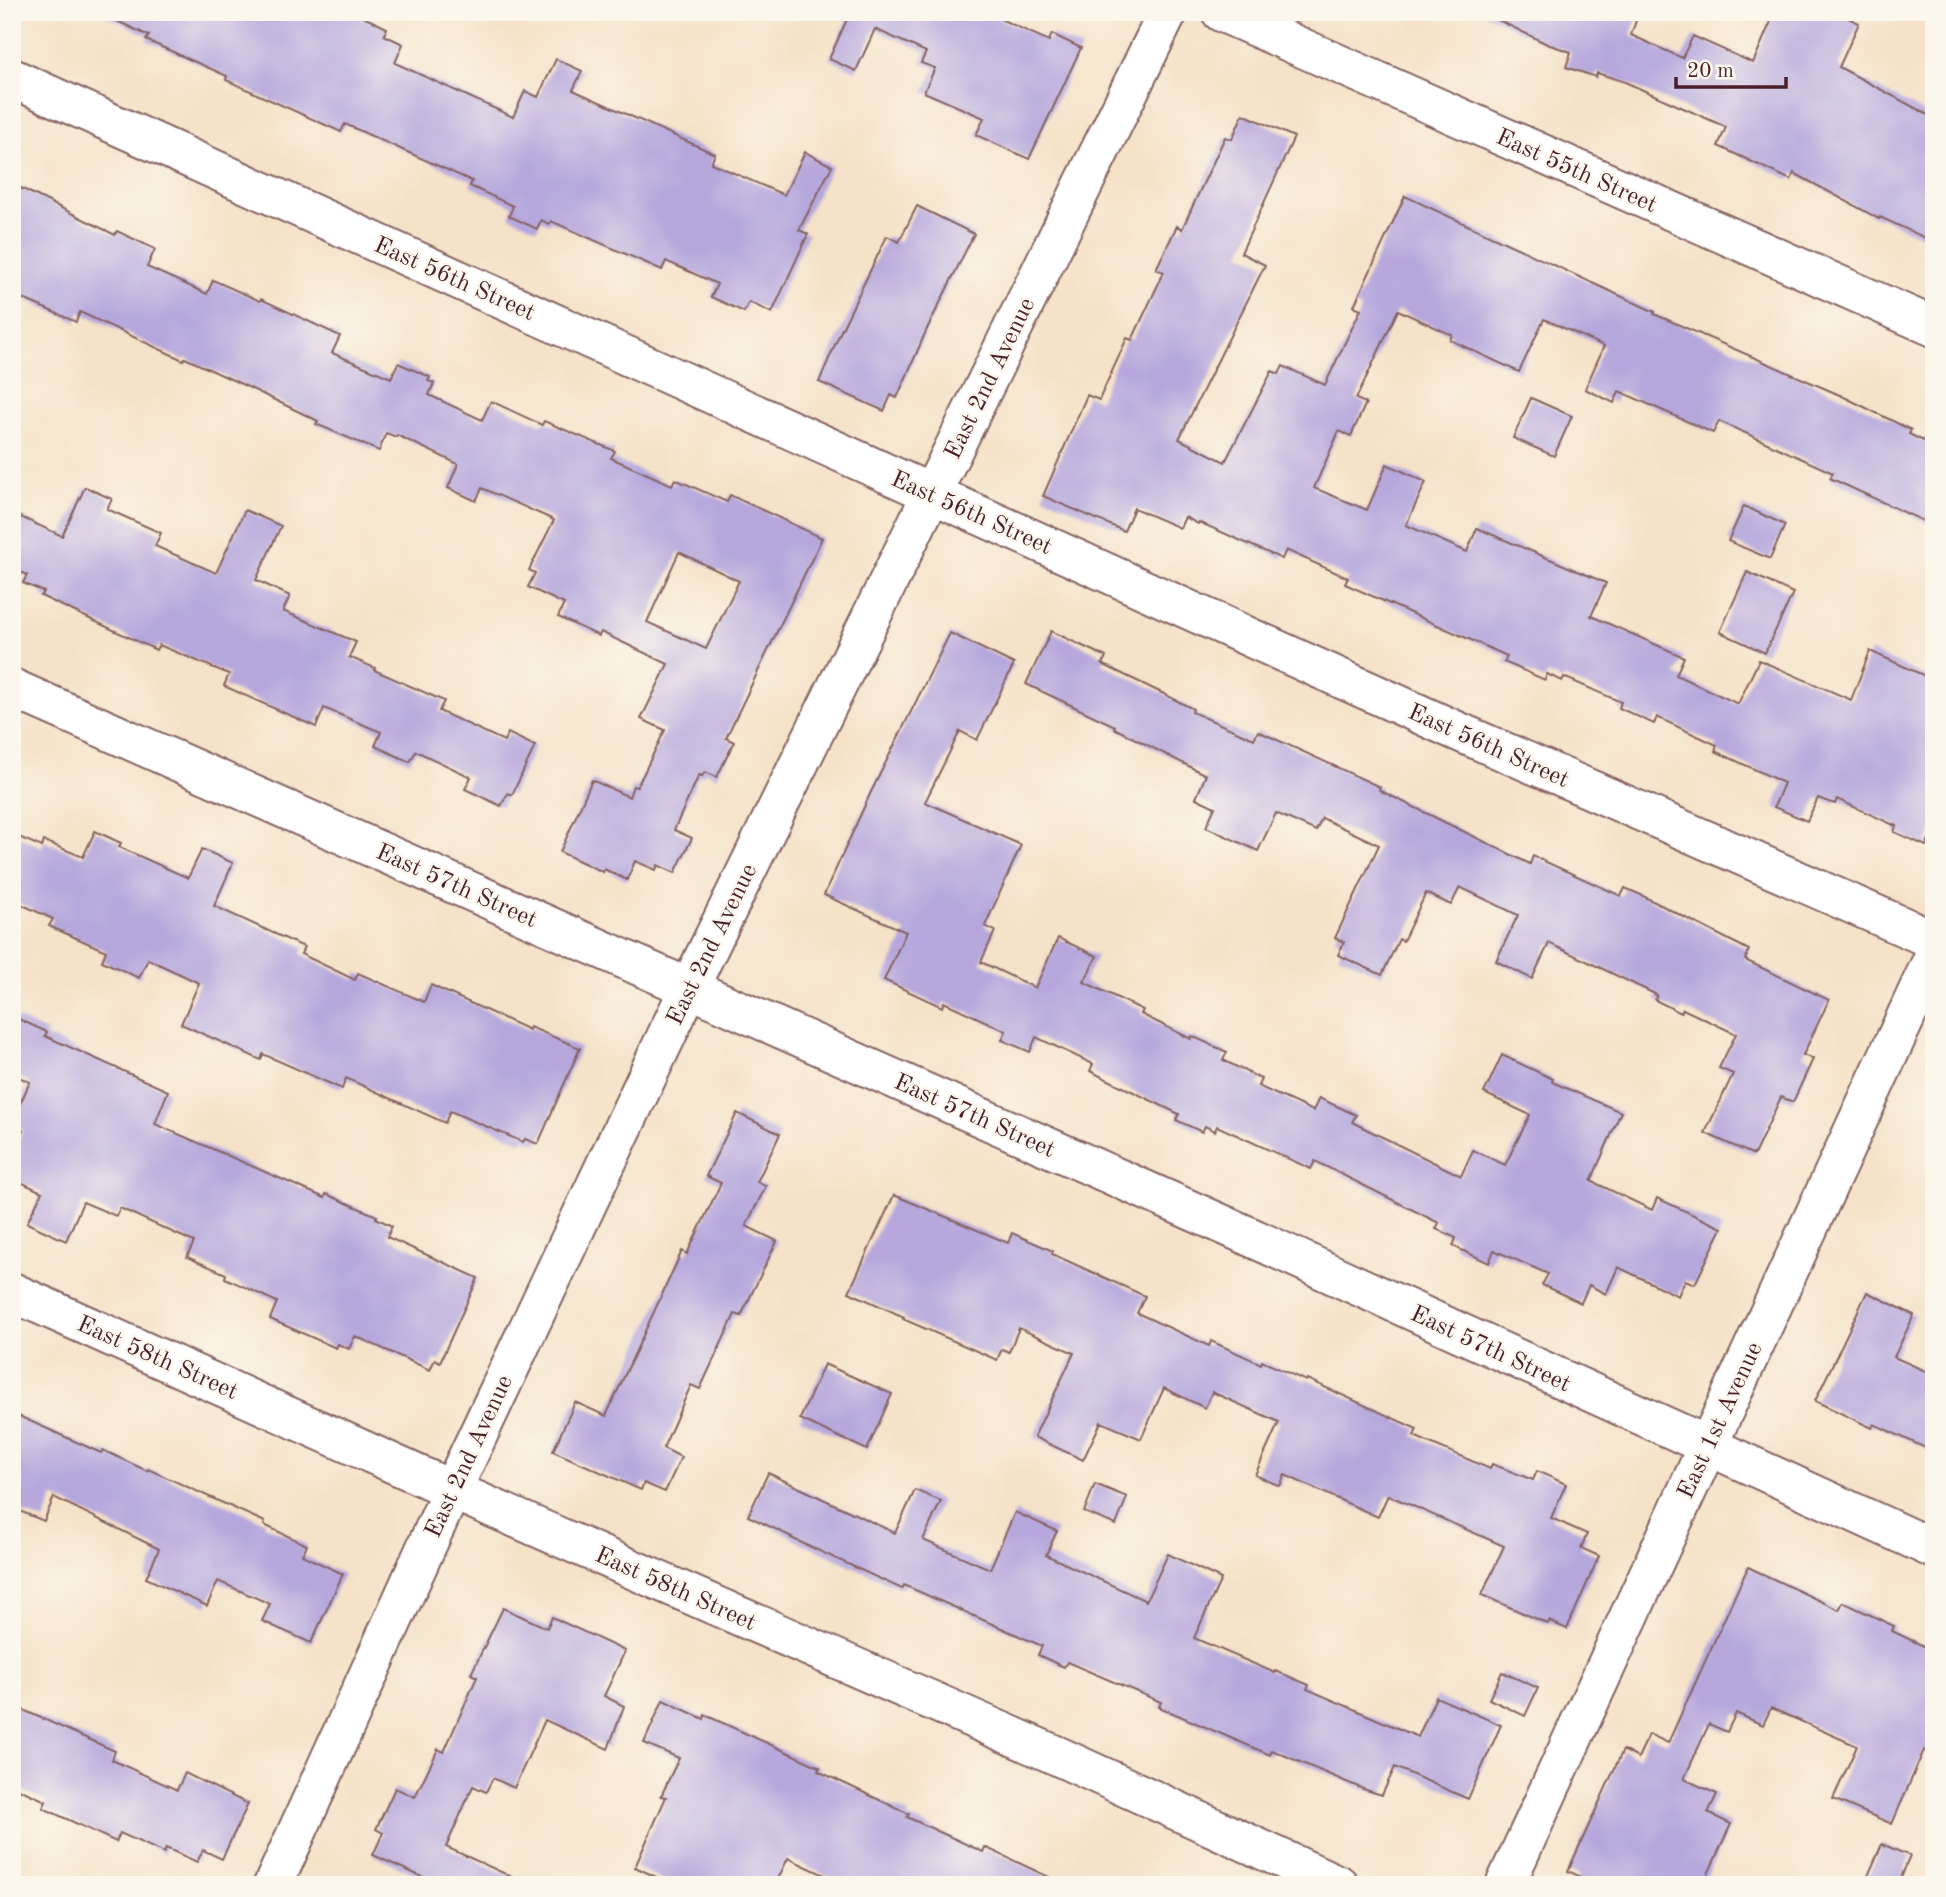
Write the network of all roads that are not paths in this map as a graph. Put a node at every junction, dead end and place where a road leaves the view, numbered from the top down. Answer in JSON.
{"nodes":[{"id":1,"x":1168,"y":12,"type":"edge"},
{"id":2,"x":1221,"y":12,"type":"edge"},
{"id":3,"x":12,"y":78,"type":"edge"},
{"id":4,"x":1934,"y":327,"type":"edge"},
{"id":5,"x":932,"y":494,"type":"junction"},
{"id":6,"x":12,"y":688,"type":"edge"},
{"id":7,"x":1934,"y":940,"type":"edge"},
{"id":8,"x":1934,"y":956,"type":"edge"},
{"id":9,"x":689,"y":988,"type":"junction"},
{"id":10,"x":12,"y":1292,"type":"edge"},
{"id":11,"x":1707,"y":1447,"type":"junction"},
{"id":12,"x":452,"y":1490,"type":"junction"},
{"id":13,"x":1934,"y":1549,"type":"edge"},
{"id":14,"x":274,"y":1885,"type":"edge"},
{"id":15,"x":1339,"y":1885,"type":"edge"},
{"id":16,"x":1505,"y":1885,"type":"edge"}],
"edges":[{"from":1,"to":5,"type":"street","name":"East 2nd Avenue"},
{"from":2,"to":4,"type":"street","name":"East 55th Street"},
{"from":3,"to":5,"type":"street","name":"East 56th Street"},
{"from":5,"to":7,"type":"street","name":"East 56th Street"},
{"from":5,"to":9,"type":"street","name":"East 2nd Avenue"},
{"from":6,"to":9,"type":"street","name":"East 57th Street"},
{"from":8,"to":11,"type":"street","name":"East 1st Avenue"},
{"from":9,"to":11,"type":"street","name":"East 57th Street"},
{"from":9,"to":12,"type":"street","name":"East 2nd Avenue"},
{"from":10,"to":12,"type":"street","name":"East 58th Street"},
{"from":11,"to":13,"type":"street","name":"East 57th Street"},
{"from":11,"to":16,"type":"street","name":"East 1st Avenue"},
{"from":12,"to":14,"type":"street","name":"East 2nd Avenue"},
{"from":12,"to":15,"type":"street","name":"East 58th Street"}]}
